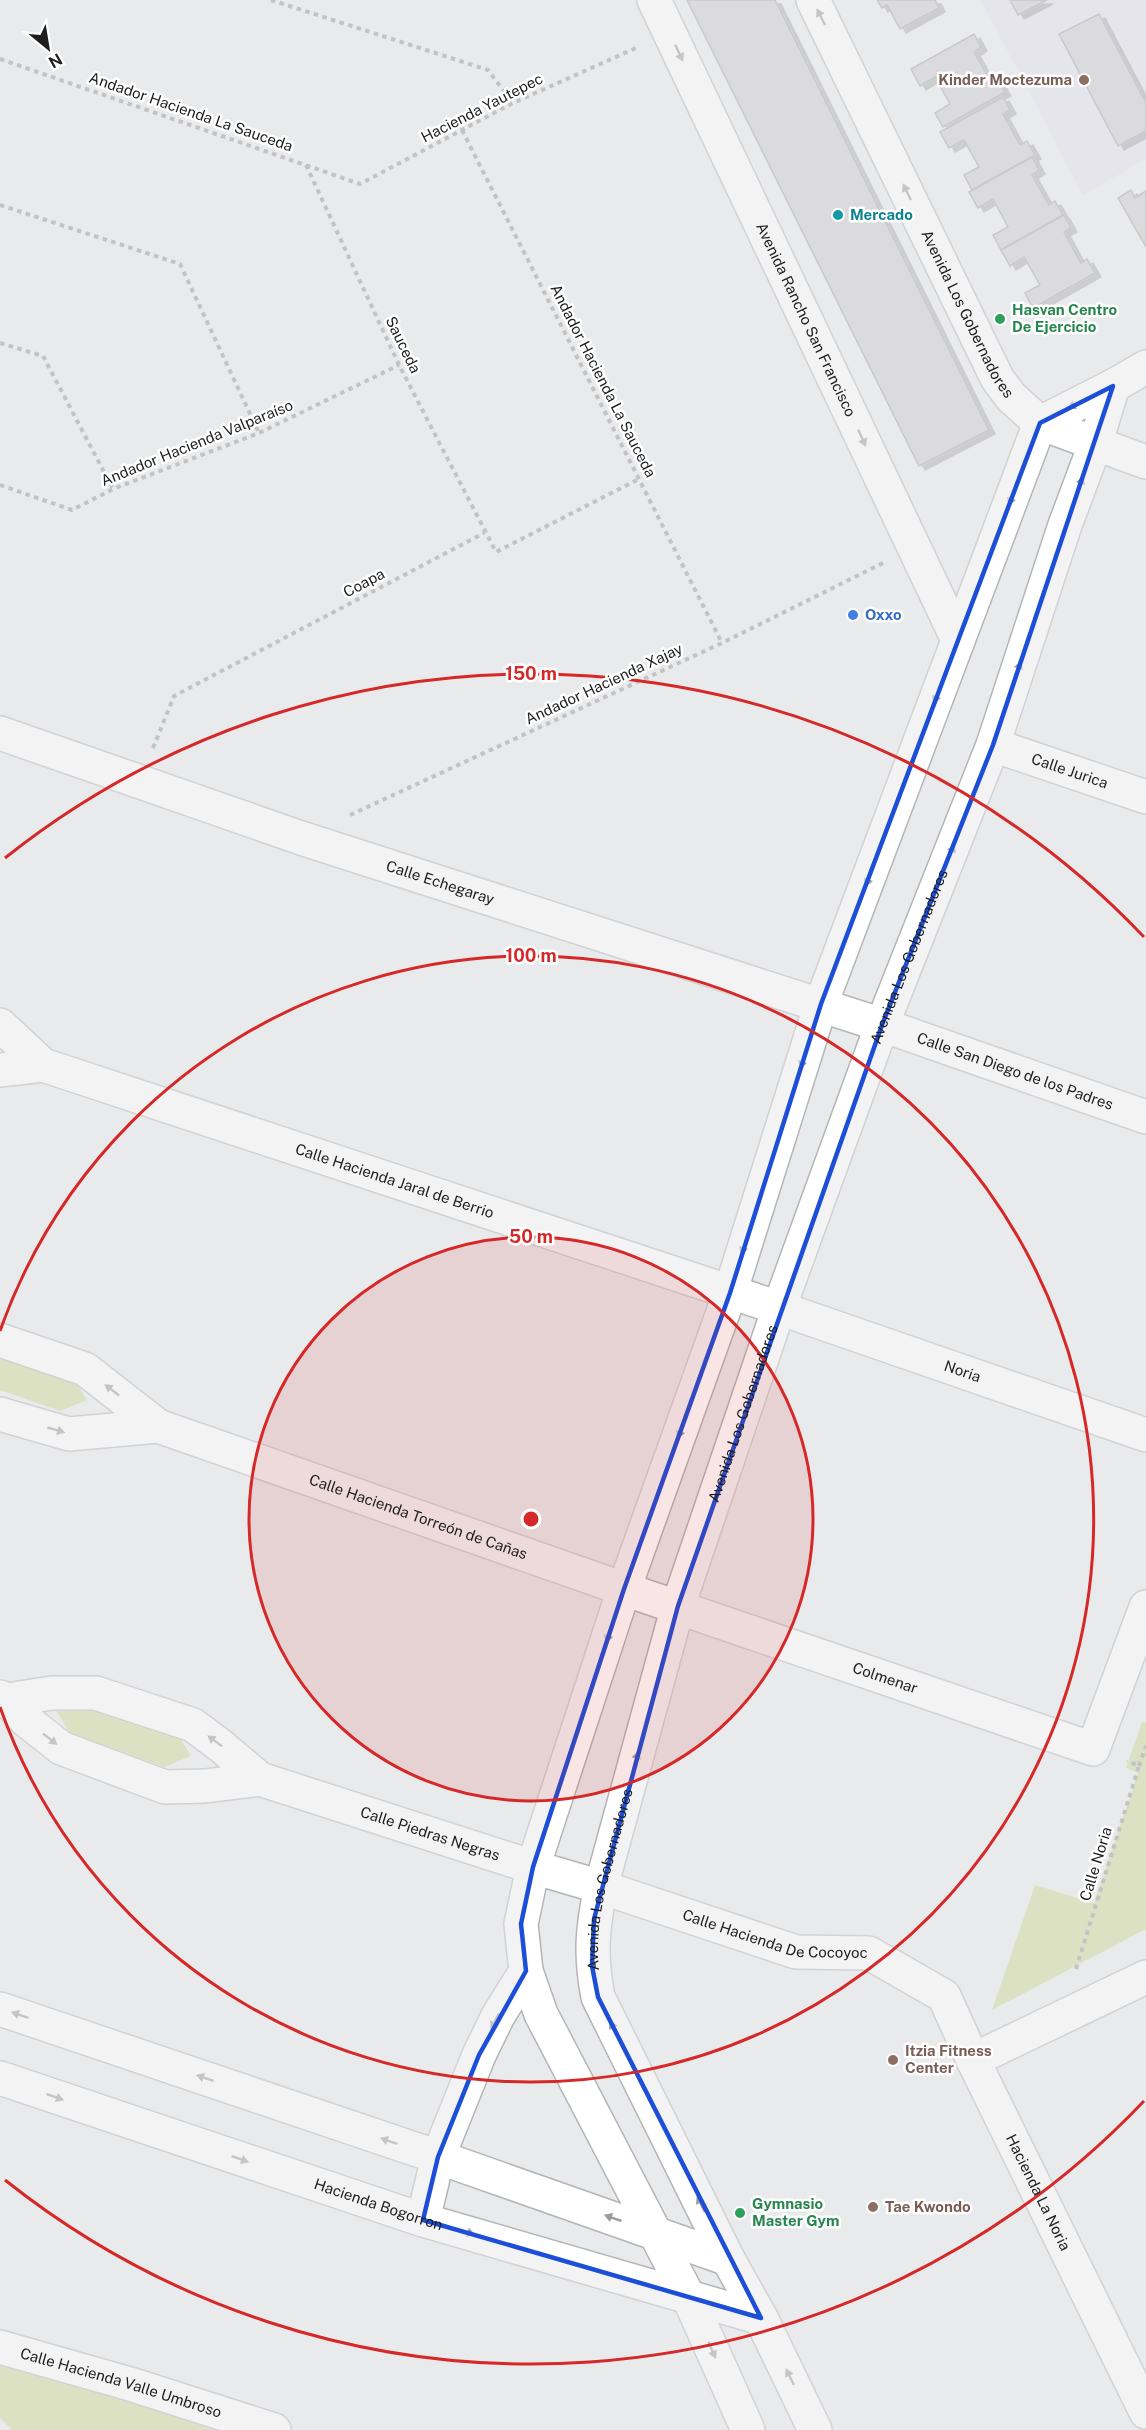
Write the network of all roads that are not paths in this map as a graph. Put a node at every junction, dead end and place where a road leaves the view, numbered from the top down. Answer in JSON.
{"nodes":[{"id":1,"x":654,"y":0,"type":"edge"},
{"id":2,"x":813,"y":0,"type":"edge"},
{"id":3,"x":1146,"y":367,"type":"edge"},
{"id":4,"x":1113,"y":386,"type":"junction"},
{"id":5,"x":1040,"y":423,"type":"junction"},
{"id":6,"x":1095,"y":445,"type":"junction"},
{"id":7,"x":1146,"y":462,"type":"edge"},
{"id":8,"x":958,"y":640,"type":"junction"},
{"id":9,"x":0,"y":734,"type":"edge"},
{"id":10,"x":993,"y":745,"type":"junction"},
{"id":11,"x":1146,"y":796,"type":"edge"},
{"id":12,"x":821,"y":1004,"type":"junction"},
{"id":13,"x":0,"y":1025,"type":"edge"},
{"id":14,"x":882,"y":1025,"type":"junction"},
{"id":15,"x":43,"y":1065,"type":"junction"},
{"id":16,"x":0,"y":1070,"type":"edge"},
{"id":17,"x":1146,"y":1117,"type":"edge"},
{"id":18,"x":730,"y":1293,"type":"junction"},
{"id":19,"x":779,"y":1308,"type":"junction"},
{"id":20,"x":0,"y":1340,"type":"edge"},
{"id":21,"x":0,"y":1414,"type":"edge"},
{"id":22,"x":158,"y":1426,"type":"junction"},
{"id":23,"x":1146,"y":1435,"type":"edge"},
{"id":24,"x":624,"y":1589,"type":"junction"},
{"id":25,"x":678,"y":1606,"type":"junction"},
{"id":26,"x":1146,"y":1607,"type":"edge"},
{"id":27,"x":4,"y":1699,"type":"edge"},
{"id":28,"x":260,"y":1779,"type":"junction"},
{"id":29,"x":533,"y":1867,"type":"junction"},
{"id":30,"x":601,"y":1887,"type":"junction"},
{"id":31,"x":526,"y":1971,"type":"junction"},
{"id":32,"x":1146,"y":1977,"type":"edge"},
{"id":33,"x":0,"y":2009,"type":"edge"},
{"id":34,"x":973,"y":2060,"type":"junction"},
{"id":35,"x":0,"y":2078,"type":"edge"},
{"id":36,"x":438,"y":2157,"type":"junction"},
{"id":37,"x":423,"y":2220,"type":"junction"},
{"id":38,"x":656,"y":2233,"type":"junction"},
{"id":39,"x":728,"y":2259,"type":"junction"},
{"id":40,"x":687,"y":2296,"type":"junction"},
{"id":41,"x":761,"y":2318,"type":"junction"},
{"id":42,"x":0,"y":2347,"type":"edge"},
{"id":43,"x":1146,"y":2412,"type":"edge"},
{"id":44,"x":742,"y":2427,"type":"edge"},
{"id":45,"x":274,"y":2430,"type":"edge"},
{"id":46,"x":815,"y":2430,"type":"edge"}],
"edges":[{"from":1,"to":8,"type":"street","name":"Avenida Rancho San Francisco","one_way":true},
{"from":5,"to":2,"type":"street","name":"Avenida Los Gobernadores","one_way":true},
{"from":3,"to":4,"type":"street"},
{"from":4,"to":5,"type":"street","one_way":true},
{"from":4,"to":6,"type":"street"},
{"from":5,"to":6,"type":"street","name":"Avenida Los Gobernadores"},
{"from":5,"to":8,"type":"street","one_way":true},
{"from":6,"to":7,"type":"street"},
{"from":10,"to":6,"type":"street","name":"Avenida Los Gobernadores","one_way":true},
{"from":8,"to":12,"type":"street","one_way":true},
{"from":9,"to":12,"type":"street","name":"Calle Echegaray"},
{"from":10,"to":11,"type":"street","name":"Calle Jurica"},
{"from":14,"to":10,"type":"street","name":"Avenida Los Gobernadores","one_way":true},
{"from":12,"to":14,"type":"street","name":"Calle Echegaray"},
{"from":12,"to":18,"type":"street","one_way":true},
{"from":13,"to":15,"type":"street","name":"Calle Hacienda Jaral de Berrio"},
{"from":14,"to":17,"type":"street","name":"Calle San Diego de los Padres"},
{"from":14,"to":19,"type":"street","name":"Avenida Los Gobernadores"},
{"from":15,"to":16,"type":"street","name":"Calle Hacienda Jaral de Berrio"},
{"from":15,"to":18,"type":"street","name":"Calle Hacienda Jaral de Berrio"},
{"from":18,"to":19,"type":"street","name":"Calle Hacienda Jaral de Berrio"},
{"from":18,"to":24,"type":"street","one_way":true},
{"from":19,"to":23,"type":"street","name":"Noria"},
{"from":19,"to":25,"type":"street","name":"Avenida Los Gobernadores"},
{"from":22,"to":20,"type":"street","name":"Calle Hacienda Torreón de Cañas","one_way":true},
{"from":21,"to":22,"type":"street","name":"Calle Hacienda Torreón de Cañas","one_way":true},
{"from":22,"to":24,"type":"street","name":"Calle Hacienda Torreón de Cañas"},
{"from":24,"to":25,"type":"street","name":"Calle Hacienda Torreón de Cañas"},
{"from":24,"to":29,"type":"street","one_way":true},
{"from":25,"to":26,"type":"street","name":"Colmenar"},
{"from":30,"to":25,"type":"street","name":"Avenida Los Gobernadores","one_way":true},
{"from":28,"to":27,"type":"street","name":"Calle Piedras Negras","one_way":true},
{"from":27,"to":28,"type":"street","name":"Calle Piedras Negras","one_way":true},
{"from":28,"to":29,"type":"street","name":"Calle Piedras Negras"},
{"from":29,"to":30,"type":"street","name":"Calle Piedras Negras"},
{"from":29,"to":31,"type":"street"},
{"from":30,"to":34,"type":"street","name":"Calle Hacienda De Cocoyoc"},
{"from":39,"to":30,"type":"street","name":"Avenida Los Gobernadores","one_way":true},
{"from":31,"to":36,"type":"street","one_way":true},
{"from":31,"to":38,"type":"street"},
{"from":32,"to":34,"type":"street"},
{"from":36,"to":33,"type":"street","one_way":true},
{"from":34,"to":43,"type":"street","name":"Hacienda La Noria"},
{"from":35,"to":37,"type":"street","name":"Hacienda Bogorron","one_way":true},
{"from":36,"to":37,"type":"street"},
{"from":38,"to":36,"type":"street","one_way":true},
{"from":37,"to":40,"type":"street","name":"Hacienda Bogorron","one_way":true},
{"from":38,"to":39,"type":"street"},
{"from":38,"to":40,"type":"street"},
{"from":39,"to":41,"type":"street","name":"Avenida Los Gobernadores"},
{"from":40,"to":41,"type":"street","name":"Hacienda Bogorron"},
{"from":40,"to":44,"type":"street","one_way":true},
{"from":46,"to":41,"type":"street","name":"Avenida Los Gobernadores","one_way":true},
{"from":42,"to":45,"type":"street","name":"Calle Hacienda Valle Umbroso"}]}
